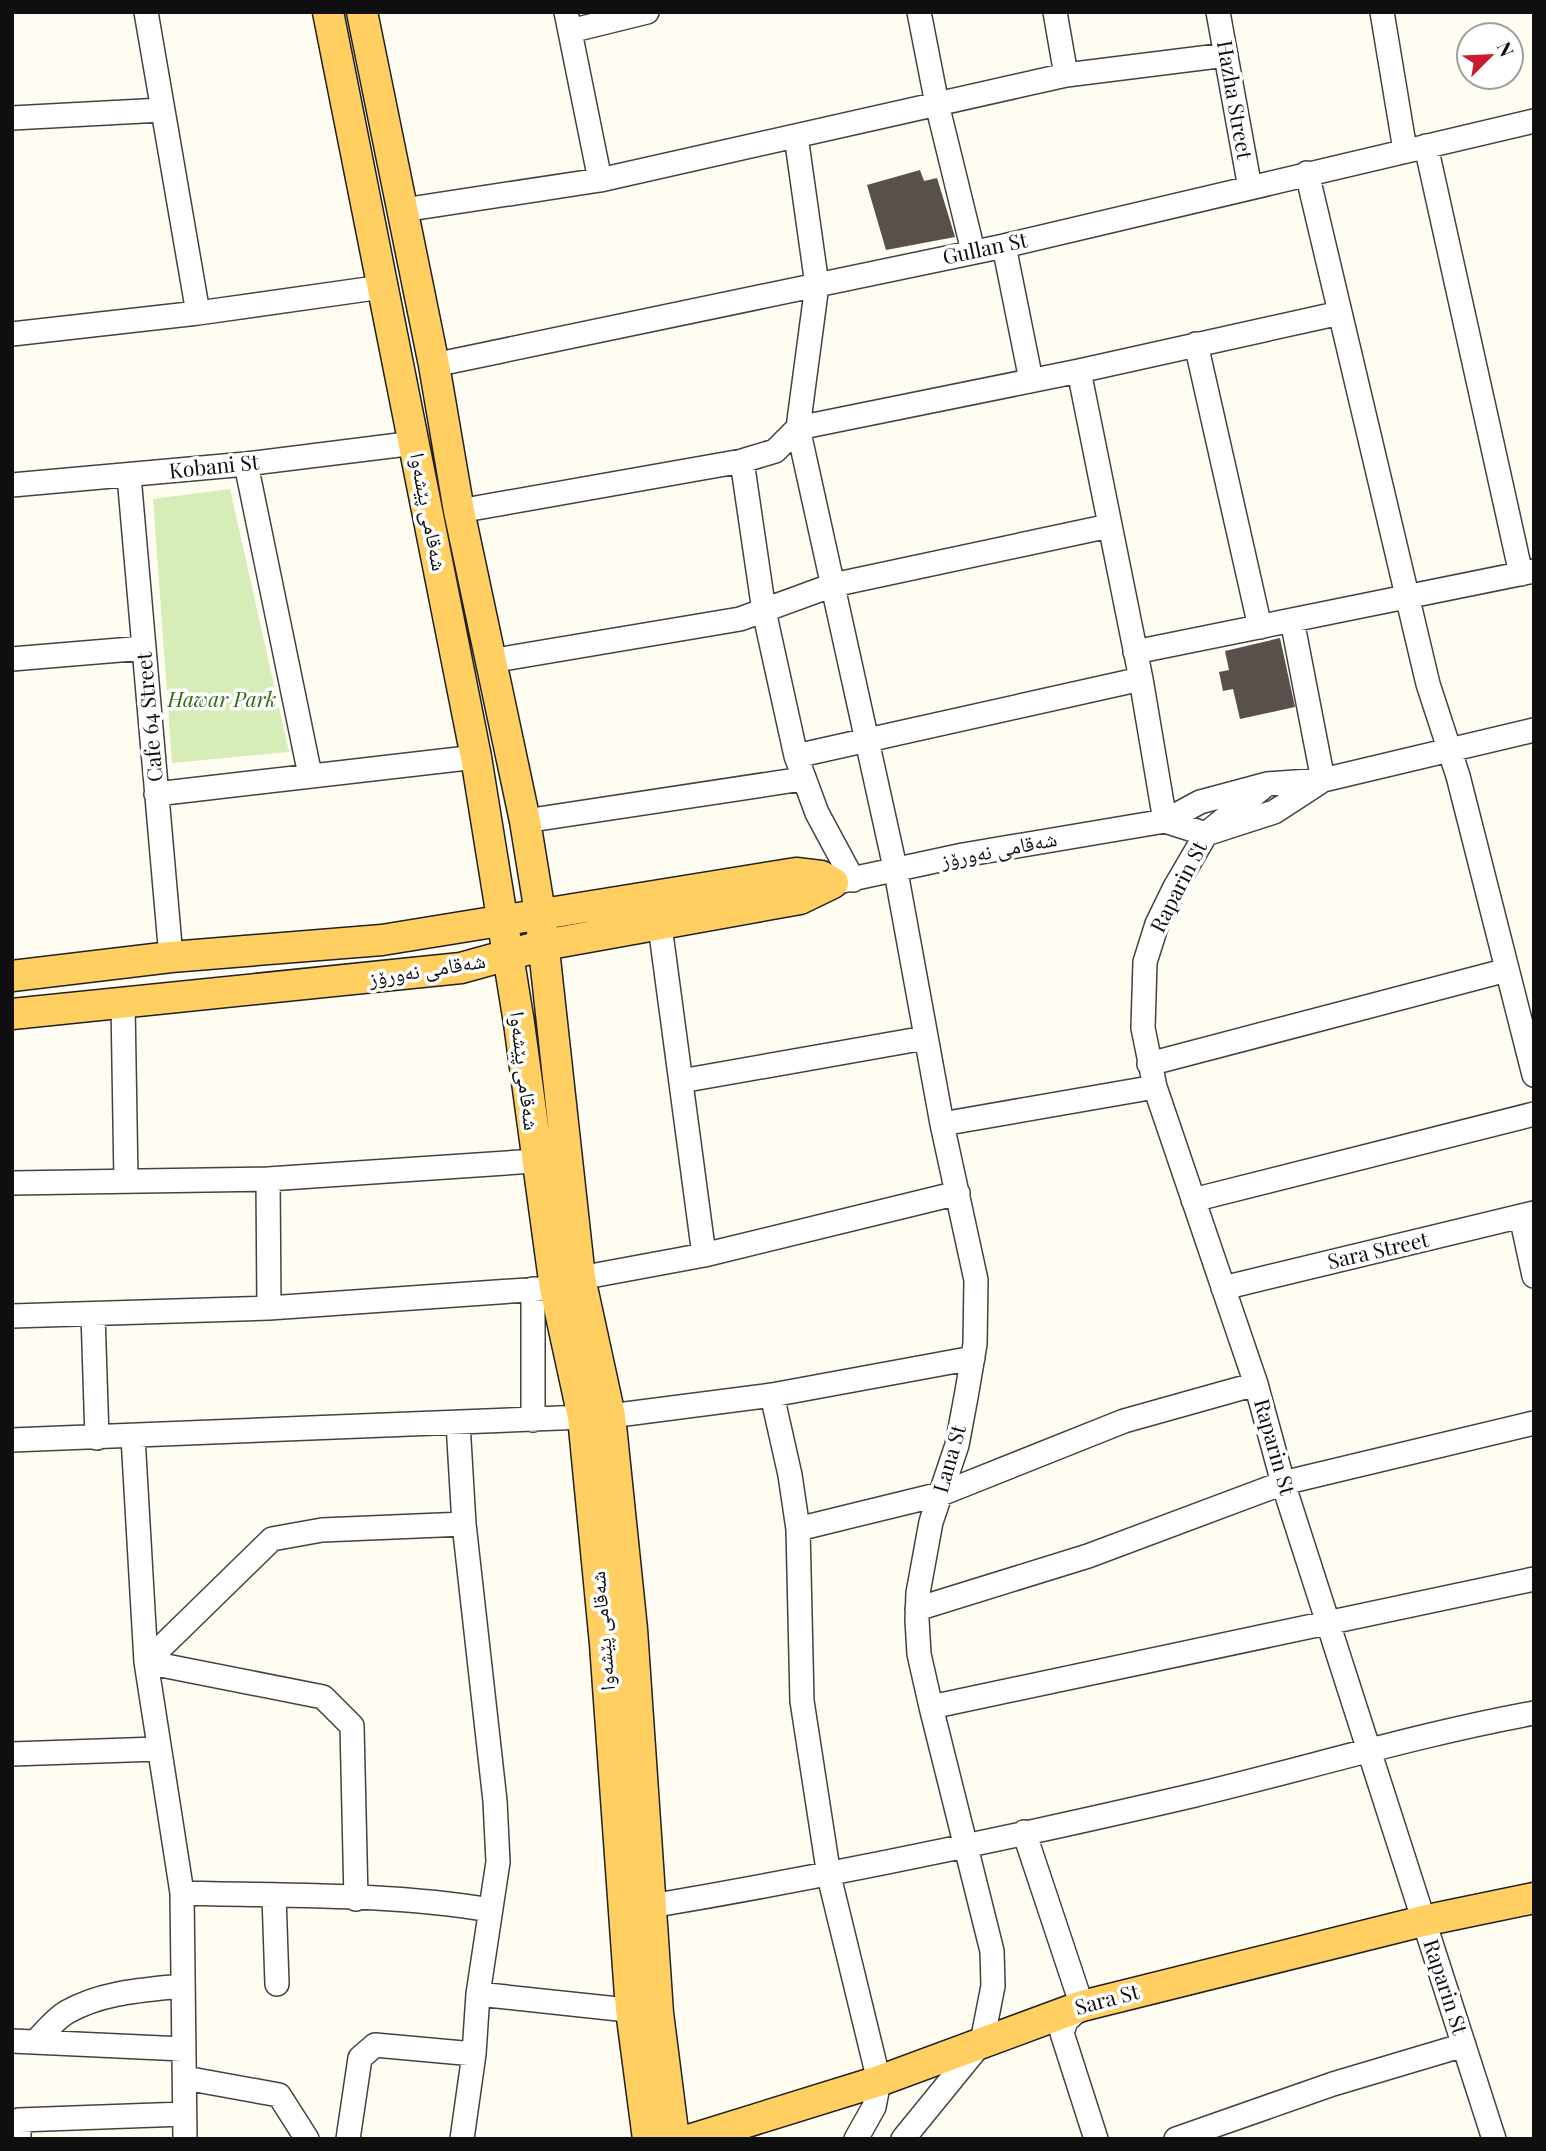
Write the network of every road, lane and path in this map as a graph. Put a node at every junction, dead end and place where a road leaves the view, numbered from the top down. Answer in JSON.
{"nodes":[{"id":1,"x":146,"y":12,"type":"edge"},
{"id":2,"x":328,"y":12,"type":"edge"},
{"id":3,"x":362,"y":12,"type":"edge"},
{"id":4,"x":647,"y":12,"type":"edge"},
{"id":5,"x":919,"y":12,"type":"edge"},
{"id":6,"x":1055,"y":12,"type":"edge"},
{"id":7,"x":1218,"y":12,"type":"edge"},
{"id":8,"x":1382,"y":12,"type":"edge"},
{"id":9,"x":568,"y":22,"type":"edge"},
{"id":10,"x":1226,"y":55,"type":"junction"},
{"id":11,"x":1066,"y":75,"type":"junction"},
{"id":12,"x":937,"y":104,"type":"junction"},
{"id":13,"x":162,"y":110,"type":"junction"},
{"id":14,"x":12,"y":118,"type":"edge"},
{"id":15,"x":1532,"y":128,"type":"edge"},
{"id":16,"x":387,"y":134,"type":"junction"},
{"id":17,"x":796,"y":136,"type":"junction"},
{"id":18,"x":353,"y":142,"type":"junction"},
{"id":19,"x":1416,"y":148,"type":"junction"},
{"id":20,"x":1307,"y":173,"type":"junction"},
{"id":21,"x":600,"y":180,"type":"junction"},
{"id":22,"x":1250,"y":188,"type":"junction"},
{"id":23,"x":403,"y":210,"type":"junction"},
{"id":24,"x":1004,"y":246,"type":"junction"},
{"id":25,"x":973,"y":251,"type":"junction"},
{"id":26,"x":817,"y":285,"type":"junction"},
{"id":27,"x":382,"y":287,"type":"junction"},
{"id":28,"x":198,"y":313,"type":"junction"},
{"id":29,"x":1340,"y":313,"type":"junction"},
{"id":30,"x":12,"y":334,"type":"edge"},
{"id":31,"x":1196,"y":344,"type":"junction"},
{"id":32,"x":435,"y":365,"type":"junction"},
{"id":33,"x":1079,"y":371,"type":"junction"},
{"id":34,"x":1031,"y":380,"type":"junction"},
{"id":35,"x":798,"y":428,"type":"junction"},
{"id":36,"x":415,"y":443,"type":"junction"},
{"id":37,"x":742,"y":461,"type":"junction"},
{"id":38,"x":246,"y":464,"type":"junction"},
{"id":39,"x":129,"y":476,"type":"junction"},
{"id":40,"x":12,"y":485,"type":"edge"},
{"id":41,"x":459,"y":511,"type":"junction"},
{"id":42,"x":1109,"y":526,"type":"junction"},
{"id":43,"x":1527,"y":572,"type":"edge"},
{"id":44,"x":833,"y":585,"type":"junction"},
{"id":45,"x":1408,"y":596,"type":"junction"},
{"id":46,"x":764,"y":611,"type":"junction"},
{"id":47,"x":1292,"y":620,"type":"junction"},
{"id":48,"x":1260,"y":627,"type":"junction"},
{"id":49,"x":144,"y":649,"type":"junction"},
{"id":50,"x":1135,"y":652,"type":"junction"},
{"id":51,"x":12,"y":659,"type":"edge"},
{"id":52,"x":490,"y":661,"type":"junction"},
{"id":53,"x":1141,"y":679,"type":"junction"},
{"id":54,"x":1534,"y":730,"type":"edge"},
{"id":55,"x":867,"y":738,"type":"junction"},
{"id":56,"x":1449,"y":748,"type":"junction"},
{"id":57,"x":796,"y":756,"type":"junction"},
{"id":58,"x":476,"y":757,"type":"junction"},
{"id":59,"x":310,"y":775,"type":"junction"},
{"id":60,"x":802,"y":779,"type":"junction"},
{"id":61,"x":1323,"y":780,"type":"junction"},
{"id":62,"x":1267,"y":784,"type":"junction"},
{"id":63,"x":156,"y":794,"type":"junction"},
{"id":64,"x":525,"y":821,"type":"junction"},
{"id":65,"x":1166,"y":821,"type":"junction"},
{"id":66,"x":1206,"y":834,"type":"junction"},
{"id":67,"x":896,"y":872,"type":"junction"},
{"id":68,"x":843,"y":882,"type":"junction"},
{"id":69,"x":540,"y":913,"type":"junction"},
{"id":70,"x":502,"y":922,"type":"junction"},
{"id":71,"x":660,"y":926,"type":"junction"},
{"id":72,"x":544,"y":945,"type":"junction"},
{"id":73,"x":508,"y":956,"type":"junction"},
{"id":74,"x":171,"y":957,"type":"junction"},
{"id":75,"x":1507,"y":970,"type":"junction"},
{"id":76,"x":12,"y":975,"type":"edge"},
{"id":77,"x":123,"y":1004,"type":"junction"},
{"id":78,"x":12,"y":1014,"type":"edge"},
{"id":79,"x":925,"y":1038,"type":"junction"},
{"id":80,"x":1534,"y":1075,"type":"edge"},
{"id":81,"x":1152,"y":1076,"type":"junction"},
{"id":82,"x":681,"y":1082,"type":"junction"},
{"id":83,"x":1534,"y":1114,"type":"edge"},
{"id":84,"x":942,"y":1124,"type":"junction"},
{"id":85,"x":535,"y":1161,"type":"junction"},
{"id":86,"x":268,"y":1179,"type":"junction"},
{"id":87,"x":126,"y":1181,"type":"junction"},
{"id":88,"x":12,"y":1183,"type":"edge"},
{"id":89,"x":958,"y":1193,"type":"junction"},
{"id":90,"x":1193,"y":1200,"type":"junction"},
{"id":91,"x":1527,"y":1215,"type":"edge"},
{"id":92,"x":704,"y":1255,"type":"junction"},
{"id":93,"x":1534,"y":1276,"type":"edge"},
{"id":94,"x":556,"y":1285,"type":"junction"},
{"id":95,"x":1223,"y":1288,"type":"junction"},
{"id":96,"x":269,"y":1308,"type":"junction"},
{"id":97,"x":93,"y":1314,"type":"junction"},
{"id":98,"x":12,"y":1316,"type":"edge"},
{"id":99,"x":973,"y":1358,"type":"junction"},
{"id":100,"x":1256,"y":1384,"type":"junction"},
{"id":101,"x":772,"y":1395,"type":"junction"},
{"id":102,"x":596,"y":1417,"type":"junction"},
{"id":103,"x":533,"y":1420,"type":"junction"},
{"id":104,"x":458,"y":1423,"type":"junction"},
{"id":105,"x":1534,"y":1423,"type":"edge"},
{"id":106,"x":133,"y":1437,"type":"junction"},
{"id":107,"x":97,"y":1438,"type":"junction"},
{"id":108,"x":12,"y":1440,"type":"edge"},
{"id":109,"x":1283,"y":1483,"type":"junction"},
{"id":110,"x":941,"y":1494,"type":"junction"},
{"id":111,"x":464,"y":1524,"type":"junction"},
{"id":112,"x":797,"y":1529,"type":"junction"},
{"id":113,"x":1534,"y":1579,"type":"edge"},
{"id":114,"x":917,"y":1609,"type":"junction"},
{"id":115,"x":1328,"y":1621,"type":"junction"},
{"id":116,"x":146,"y":1662,"type":"junction"},
{"id":117,"x":931,"y":1707,"type":"junction"},
{"id":118,"x":1534,"y":1713,"type":"edge"},
{"id":119,"x":1370,"y":1748,"type":"junction"},
{"id":120,"x":157,"y":1749,"type":"junction"},
{"id":121,"x":12,"y":1754,"type":"edge"},
{"id":122,"x":1024,"y":1832,"type":"junction"},
{"id":123,"x":966,"y":1845,"type":"junction"},
{"id":124,"x":829,"y":1876,"type":"junction"},
{"id":125,"x":182,"y":1893,"type":"junction"},
{"id":126,"x":274,"y":1896,"type":"junction"},
{"id":127,"x":1534,"y":1898,"type":"edge"},
{"id":128,"x":356,"y":1899,"type":"junction"},
{"id":129,"x":651,"y":1906,"type":"junction"},
{"id":130,"x":490,"y":1910,"type":"junction"},
{"id":131,"x":1423,"y":1921,"type":"junction"},
{"id":132,"x":277,"y":1984,"type":"dead end"},
{"id":133,"x":183,"y":1986,"type":"junction"},
{"id":134,"x":478,"y":1994,"type":"junction"},
{"id":135,"x":1082,"y":2006,"type":"junction"},
{"id":136,"x":644,"y":2012,"type":"junction"},
{"id":137,"x":24,"y":2042,"type":"edge"},
{"id":138,"x":982,"y":2042,"type":"junction"},
{"id":139,"x":1464,"y":2045,"type":"junction"},
{"id":140,"x":183,"y":2049,"type":"junction"},
{"id":141,"x":474,"y":2054,"type":"junction"},
{"id":142,"x":185,"y":2078,"type":"junction"},
{"id":143,"x":879,"y":2081,"type":"junction"},
{"id":144,"x":184,"y":2115,"type":"junction"},
{"id":145,"x":19,"y":2139,"type":"edge"},
{"id":146,"x":185,"y":2139,"type":"edge"},
{"id":147,"x":307,"y":2139,"type":"edge"},
{"id":148,"x":348,"y":2139,"type":"edge"},
{"id":149,"x":462,"y":2139,"type":"edge"},
{"id":150,"x":649,"y":2139,"type":"edge"},
{"id":151,"x":674,"y":2139,"type":"edge"},
{"id":152,"x":692,"y":2139,"type":"edge"},
{"id":153,"x":856,"y":2139,"type":"edge"},
{"id":154,"x":903,"y":2139,"type":"edge"},
{"id":155,"x":1096,"y":2139,"type":"edge"},
{"id":156,"x":1175,"y":2139,"type":"edge"},
{"id":157,"x":1494,"y":2139,"type":"edge"}],
"edges":[{"from":1,"to":13,"type":"street"},
{"from":2,"to":18,"type":"main road","name":"شەقامی پێشەوا"},
{"from":3,"to":16,"type":"main road","name":"شەقامی پێشەوا"},
{"from":4,"to":9,"type":"street"},
{"from":5,"to":12,"type":"street"},
{"from":6,"to":11,"type":"street"},
{"from":7,"to":10,"type":"street","name":"Hazha Street"},
{"from":8,"to":19,"type":"street"},
{"from":9,"to":21,"type":"street"},
{"from":10,"to":11,"type":"street"},
{"from":10,"to":22,"type":"street","name":"Hazha Street"},
{"from":11,"to":12,"type":"street"},
{"from":12,"to":17,"type":"street"},
{"from":12,"to":25,"type":"street"},
{"from":13,"to":14,"type":"street"},
{"from":13,"to":28,"type":"street"},
{"from":15,"to":19,"type":"street","name":"Gullan St"},
{"from":16,"to":18,"type":"main road"},
{"from":16,"to":23,"type":"main road","name":"شەقامی پێشەوا"},
{"from":17,"to":21,"type":"street"},
{"from":17,"to":26,"type":"street"},
{"from":18,"to":27,"type":"main road","name":"شەقامی پێشەوا"},
{"from":19,"to":20,"type":"street","name":"Gullan St"},
{"from":19,"to":43,"type":"street"},
{"from":20,"to":22,"type":"street","name":"Gullan St"},
{"from":20,"to":29,"type":"street"},
{"from":21,"to":23,"type":"street"},
{"from":22,"to":24,"type":"street","name":"Gullan St"},
{"from":23,"to":32,"type":"main road","name":"شەقامی پێشەوا"},
{"from":24,"to":25,"type":"street","name":"Gullan St"},
{"from":24,"to":34,"type":"street"},
{"from":25,"to":26,"type":"street","name":"Gullan St"},
{"from":26,"to":32,"type":"street","name":"Gullan St"},
{"from":26,"to":35,"type":"street"},
{"from":27,"to":28,"type":"street"},
{"from":27,"to":36,"type":"main road","name":"شەقامی پێشەوا"},
{"from":28,"to":30,"type":"street"},
{"from":29,"to":31,"type":"street"},
{"from":29,"to":45,"type":"street"},
{"from":31,"to":33,"type":"street"},
{"from":31,"to":48,"type":"street"},
{"from":32,"to":41,"type":"main road","name":"شەقامی پێشەوا"},
{"from":33,"to":34,"type":"street"},
{"from":33,"to":42,"type":"street"},
{"from":34,"to":35,"type":"street"},
{"from":35,"to":37,"type":"street"},
{"from":35,"to":44,"type":"street","name":"Lana St"},
{"from":36,"to":38,"type":"street","name":"Kobani St"},
{"from":36,"to":58,"type":"main road","name":"شەقامی پێشەوا"},
{"from":37,"to":41,"type":"street"},
{"from":37,"to":46,"type":"street"},
{"from":38,"to":39,"type":"street","name":"Kobani St"},
{"from":38,"to":59,"type":"street"},
{"from":39,"to":40,"type":"street","name":"Kobani St"},
{"from":39,"to":49,"type":"street","name":"Cafe 64 Street"},
{"from":41,"to":52,"type":"main road","name":"شەقامی پێشەوا"},
{"from":42,"to":44,"type":"street"},
{"from":42,"to":50,"type":"street"},
{"from":43,"to":45,"type":"street"},
{"from":44,"to":46,"type":"street"},
{"from":44,"to":55,"type":"street","name":"Lana St"},
{"from":45,"to":47,"type":"street"},
{"from":45,"to":56,"type":"street"},
{"from":46,"to":52,"type":"street"},
{"from":46,"to":57,"type":"street"},
{"from":47,"to":48,"type":"street"},
{"from":47,"to":61,"type":"street"},
{"from":48,"to":50,"type":"street"},
{"from":49,"to":51,"type":"street"},
{"from":49,"to":63,"type":"street","name":"Cafe 64 Street"},
{"from":50,"to":53,"type":"street"},
{"from":52,"to":64,"type":"main road","name":"شەقامی پێشەوا"},
{"from":53,"to":55,"type":"street"},
{"from":53,"to":65,"type":"street"},
{"from":54,"to":56,"type":"street","name":"شەقامی نەورۆز"},
{"from":55,"to":57,"type":"street"},
{"from":55,"to":67,"type":"street","name":"Lana St"},
{"from":56,"to":61,"type":"street","name":"شەقامی نەورۆز"},
{"from":56,"to":75,"type":"street"},
{"from":57,"to":60,"type":"street"},
{"from":58,"to":59,"type":"street"},
{"from":58,"to":70,"type":"main road","name":"شەقامی پێشەوا"},
{"from":59,"to":63,"type":"street"},
{"from":60,"to":64,"type":"street"},
{"from":60,"to":68,"type":"street"},
{"from":61,"to":62,"type":"street","name":"شەقامی نەورۆز"},
{"from":61,"to":66,"type":"street","name":"شەقامی نەورۆز"},
{"from":62,"to":65,"type":"street","name":"شەقامی نەورۆز"},
{"from":62,"to":66,"type":"street","name":"Raparin St"},
{"from":63,"to":74,"type":"street","name":"Cafe 64 Street"},
{"from":64,"to":69,"type":"main road","name":"شەقامی پێشەوا"},
{"from":65,"to":66,"type":"street","name":"شەقامی نەورۆز"},
{"from":65,"to":67,"type":"street","name":"شەقامی نەورۆز"},
{"from":66,"to":81,"type":"street","name":"Raparin St"},
{"from":67,"to":68,"type":"street","name":"شەقامی نەورۆز"},
{"from":67,"to":79,"type":"street","name":"Lana St"},
{"from":68,"to":69,"type":"main road","name":"شەقامی نەورۆز"},
{"from":68,"to":71,"type":"main road","name":"شەقامی نەورۆز"},
{"from":69,"to":70,"type":"main road","name":"شەقامی نەورۆز"},
{"from":69,"to":72,"type":"main road","name":"شەقامی پێشەوا"},
{"from":70,"to":73,"type":"main road","name":"شەقامی پێشەوا"},
{"from":70,"to":74,"type":"main road","name":"شەقامی نەورۆز"},
{"from":71,"to":72,"type":"main road","name":"شەقامی نەورۆز"},
{"from":71,"to":82,"type":"street"},
{"from":72,"to":73,"type":"main road","name":"شەقامی نەورۆز"},
{"from":72,"to":94,"type":"main road","name":"شەقامی پێشەوا"},
{"from":73,"to":77,"type":"main road","name":"شەقامی نەورۆز"},
{"from":73,"to":85,"type":"main road","name":"شەقامی پێشەوا"},
{"from":74,"to":76,"type":"main road","name":"شەقامی نەورۆز"},
{"from":75,"to":80,"type":"street"},
{"from":75,"to":81,"type":"street"},
{"from":77,"to":78,"type":"main road","name":"شەقامی نەورۆز"},
{"from":77,"to":87,"type":"street"},
{"from":79,"to":82,"type":"street"},
{"from":79,"to":84,"type":"street","name":"Lana St"},
{"from":81,"to":84,"type":"street"},
{"from":81,"to":90,"type":"street","name":"Raparin St"},
{"from":82,"to":92,"type":"street"},
{"from":83,"to":90,"type":"street"},
{"from":84,"to":89,"type":"street","name":"Lana St"},
{"from":85,"to":86,"type":"street"},
{"from":85,"to":94,"type":"main road","name":"شەقامی پێشەوا"},
{"from":86,"to":87,"type":"street"},
{"from":86,"to":96,"type":"street"},
{"from":87,"to":88,"type":"street"},
{"from":89,"to":92,"type":"street"},
{"from":89,"to":99,"type":"street","name":"Lana St"},
{"from":90,"to":95,"type":"street","name":"Raparin St"},
{"from":91,"to":93,"type":"street"},
{"from":91,"to":95,"type":"street","name":"Sara Street"},
{"from":92,"to":94,"type":"street"},
{"from":94,"to":96,"type":"street"},
{"from":94,"to":102,"type":"main road","name":"شەقامی پێشەوا"},
{"from":94,"to":103,"type":"street"},
{"from":95,"to":100,"type":"street","name":"Raparin St"},
{"from":96,"to":97,"type":"street"},
{"from":97,"to":98,"type":"street"},
{"from":97,"to":107,"type":"street"},
{"from":99,"to":101,"type":"street"},
{"from":99,"to":110,"type":"street","name":"Lana St"},
{"from":100,"to":109,"type":"street","name":"Raparin St"},
{"from":100,"to":110,"type":"street"},
{"from":101,"to":102,"type":"street"},
{"from":101,"to":112,"type":"street"},
{"from":102,"to":103,"type":"street"},
{"from":102,"to":129,"type":"main road","name":"شەقامی پێشەوا"},
{"from":102,"to":136,"type":"main road","name":"شەقامی پێشەوا"},
{"from":103,"to":104,"type":"street"},
{"from":104,"to":106,"type":"street"},
{"from":104,"to":111,"type":"street"},
{"from":105,"to":109,"type":"street"},
{"from":106,"to":107,"type":"street"},
{"from":106,"to":116,"type":"street"},
{"from":107,"to":108,"type":"street"},
{"from":109,"to":114,"type":"street"},
{"from":109,"to":115,"type":"street","name":"Raparin St"},
{"from":110,"to":112,"type":"street"},
{"from":110,"to":114,"type":"street","name":"Lana St"},
{"from":111,"to":116,"type":"street"},
{"from":111,"to":130,"type":"street"},
{"from":112,"to":124,"type":"street"},
{"from":113,"to":115,"type":"street"},
{"from":114,"to":117,"type":"street","name":"Lana St"},
{"from":115,"to":117,"type":"street"},
{"from":115,"to":119,"type":"street","name":"Raparin St"},
{"from":116,"to":120,"type":"street"},
{"from":116,"to":128,"type":"street"},
{"from":117,"to":123,"type":"street","name":"Lana St"},
{"from":118,"to":119,"type":"street"},
{"from":119,"to":122,"type":"street"},
{"from":119,"to":131,"type":"street","name":"Raparin St"},
{"from":120,"to":121,"type":"street"},
{"from":120,"to":125,"type":"street"},
{"from":122,"to":123,"type":"street"},
{"from":122,"to":135,"type":"street"},
{"from":123,"to":124,"type":"street"},
{"from":123,"to":138,"type":"street","name":"Lana St"},
{"from":124,"to":129,"type":"street"},
{"from":124,"to":143,"type":"street"},
{"from":125,"to":126,"type":"street"},
{"from":125,"to":133,"type":"street"},
{"from":126,"to":128,"type":"street"},
{"from":126,"to":132,"type":"street"},
{"from":127,"to":131,"type":"main road","name":"Sara St"},
{"from":128,"to":130,"type":"street"},
{"from":129,"to":136,"type":"main road","name":"شەقامی پێشەوا"},
{"from":130,"to":134,"type":"street"},
{"from":131,"to":135,"type":"main road","name":"Sara St"},
{"from":131,"to":139,"type":"street","name":"Raparin St"},
{"from":133,"to":137,"type":"street"},
{"from":133,"to":140,"type":"street"},
{"from":134,"to":136,"type":"street"},
{"from":134,"to":141,"type":"street"},
{"from":135,"to":138,"type":"main road","name":"Sara St"},
{"from":135,"to":155,"type":"street"},
{"from":136,"to":150,"type":"main road","name":"شەقامی پێشەوا"},
{"from":136,"to":151,"type":"main road","name":"شەقامی پێشەوا"},
{"from":137,"to":140,"type":"street"},
{"from":138,"to":143,"type":"main road","name":"Sara St"},
{"from":138,"to":154,"type":"street"},
{"from":139,"to":156,"type":"street"},
{"from":139,"to":157,"type":"street","name":"Raparin St"},
{"from":140,"to":142,"type":"street"},
{"from":141,"to":148,"type":"street"},
{"from":141,"to":149,"type":"street"},
{"from":142,"to":144,"type":"street"},
{"from":142,"to":147,"type":"street"},
{"from":143,"to":152,"type":"main road","name":"Sara St"},
{"from":143,"to":153,"type":"street"},
{"from":144,"to":145,"type":"street"},
{"from":144,"to":146,"type":"street"}]}
